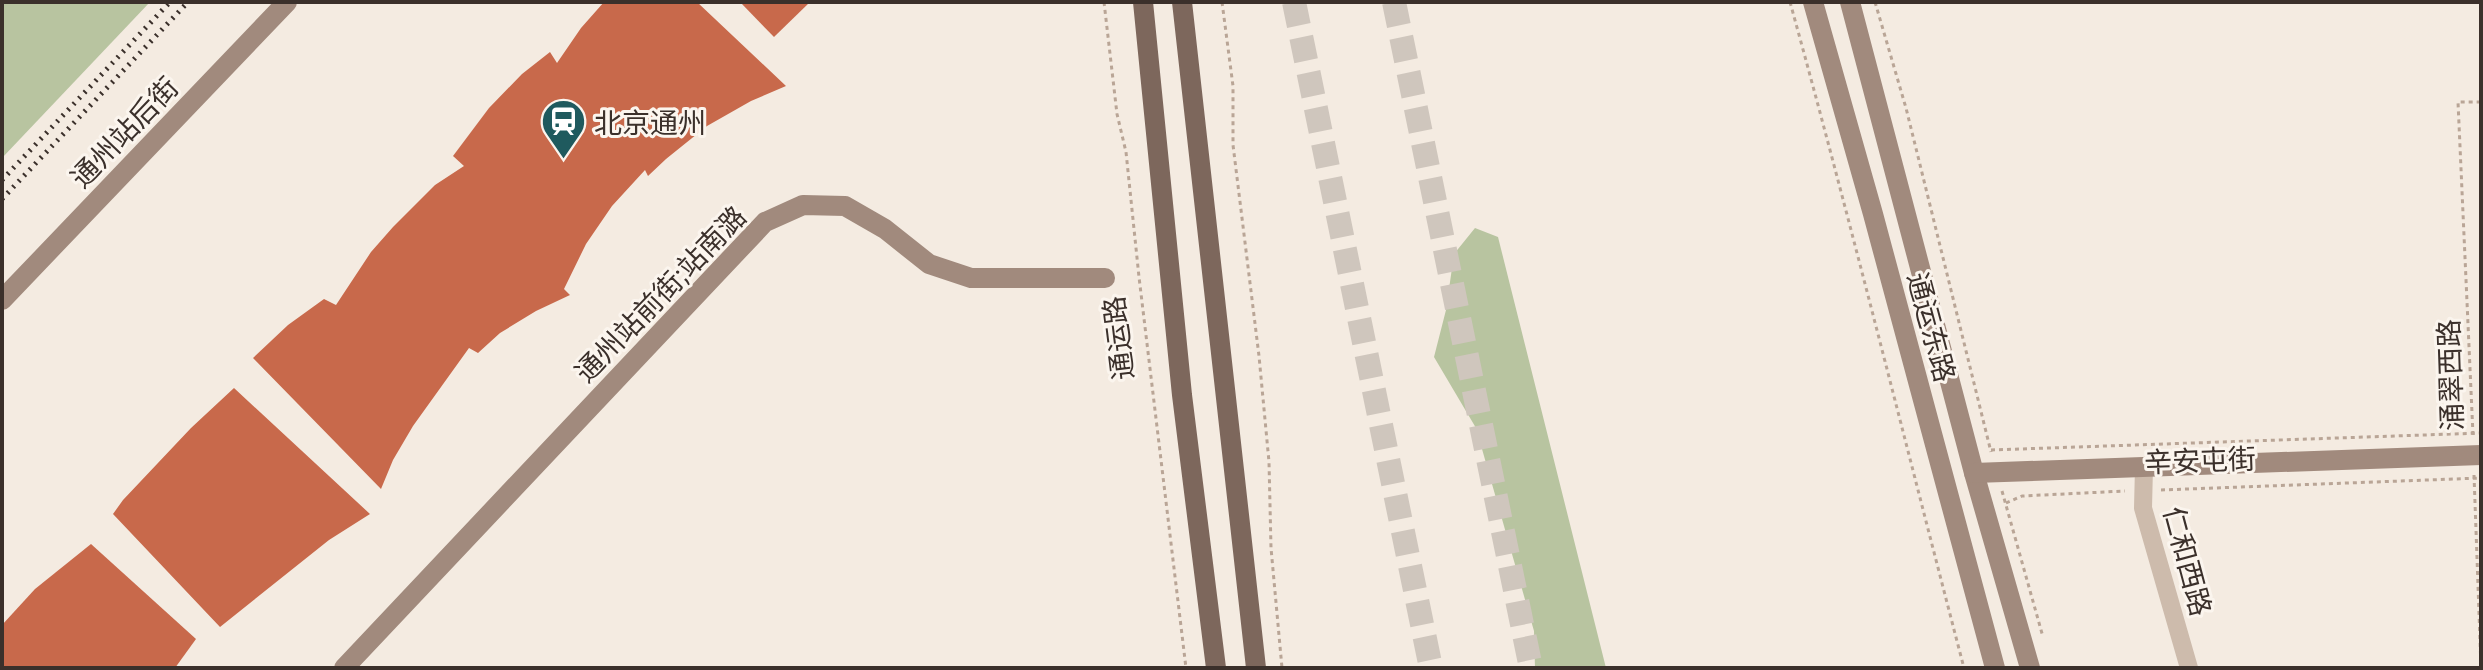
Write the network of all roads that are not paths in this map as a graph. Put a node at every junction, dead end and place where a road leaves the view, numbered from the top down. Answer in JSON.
{"nodes":[{"id":1,"x":287,"y":2,"type":"edge"},
{"id":2,"x":1143,"y":2,"type":"edge"},
{"id":3,"x":1182,"y":2,"type":"edge"},
{"id":4,"x":1813,"y":2,"type":"edge"},
{"id":5,"x":1850,"y":2,"type":"edge"},
{"id":6,"x":1105,"y":278,"type":"dead end"},
{"id":7,"x":2,"y":300,"type":"edge"},
{"id":8,"x":2477,"y":455,"type":"edge"},
{"id":9,"x":2144,"y":467,"type":"junction"},
{"id":10,"x":1974,"y":473,"type":"junction"},
{"id":11,"x":344,"y":668,"type":"edge"},
{"id":12,"x":1216,"y":668,"type":"edge"},
{"id":13,"x":1256,"y":668,"type":"edge"},
{"id":14,"x":1995,"y":668,"type":"edge"},
{"id":15,"x":2030,"y":668,"type":"edge"},
{"id":16,"x":2189,"y":668,"type":"edge"}],
"edges":[{"from":1,"to":7,"type":"street","name":"通州站后街"},
{"from":2,"to":12,"type":"main road","name":"通运路"},
{"from":3,"to":13,"type":"main road"},
{"from":4,"to":14,"type":"street","name":"通运东路"},
{"from":5,"to":10,"type":"street","name":"通运东路"},
{"from":6,"to":11,"type":"street","name":"通州站前街;站南潞"},
{"from":8,"to":9,"type":"street","name":"辛安屯街"},
{"from":9,"to":10,"type":"street","name":"辛安屯街"},
{"from":9,"to":16,"type":"street","name":"仁和西路"},
{"from":10,"to":15,"type":"street","name":"通运东路"}]}
